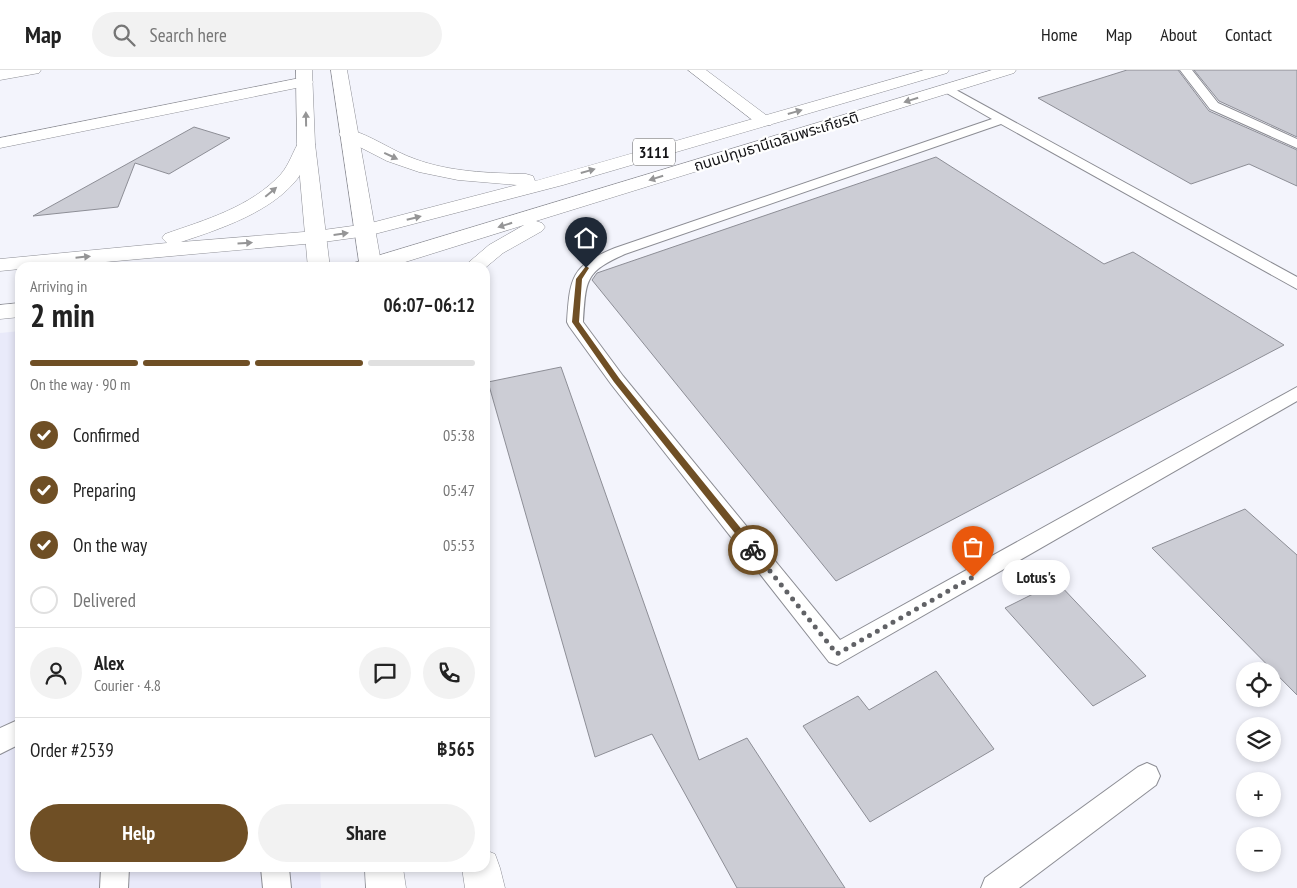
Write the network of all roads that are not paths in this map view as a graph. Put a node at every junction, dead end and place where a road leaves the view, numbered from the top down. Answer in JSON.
{"nodes":[{"id":1,"x":33,"y":70,"type":"edge"},
{"id":2,"x":339,"y":70,"type":"edge"},
{"id":3,"x":696,"y":70,"type":"edge"},
{"id":4,"x":941,"y":70,"type":"edge"},
{"id":5,"x":1008,"y":70,"type":"edge"},
{"id":6,"x":1186,"y":70,"type":"edge"},
{"id":7,"x":0,"y":75,"type":"edge"},
{"id":8,"x":305,"y":76,"type":"edge"},
{"id":9,"x":947,"y":89,"type":"junction"},
{"id":10,"x":765,"y":120,"type":"junction"},
{"id":11,"x":1001,"y":120,"type":"junction"},
{"id":12,"x":348,"y":134,"type":"junction"},
{"id":13,"x":0,"y":143,"type":"edge"},
{"id":14,"x":306,"y":144,"type":"junction"},
{"id":15,"x":1297,"y":144,"type":"edge"},
{"id":16,"x":556,"y":180,"type":"junction"},
{"id":17,"x":585,"y":200,"type":"junction"},
{"id":18,"x":367,"y":230,"type":"junction"},
{"id":19,"x":316,"y":238,"type":"junction"},
{"id":20,"x":130,"y":252,"type":"junction"},
{"id":21,"x":30,"y":262,"type":"edge"},
{"id":22,"x":318,"y":262,"type":"edge"},
{"id":23,"x":368,"y":262,"type":"edge"},
{"id":24,"x":384,"y":262,"type":"edge"},
{"id":25,"x":480,"y":262,"type":"edge"},
{"id":26,"x":15,"y":264,"type":"edge"},
{"id":27,"x":0,"y":265,"type":"edge"},
{"id":28,"x":1297,"y":284,"type":"edge"},
{"id":29,"x":15,"y":310,"type":"edge"},
{"id":30,"x":0,"y":312,"type":"edge"},
{"id":31,"x":1297,"y":393,"type":"edge"},
{"id":32,"x":15,"y":734,"type":"edge"},
{"id":33,"x":0,"y":741,"type":"edge"},
{"id":34,"x":1147,"y":776,"type":"dead end"},
{"id":35,"x":115,"y":872,"type":"edge"},
{"id":36,"x":275,"y":872,"type":"edge"},
{"id":37,"x":384,"y":872,"type":"edge"},
{"id":38,"x":482,"y":872,"type":"edge"},
{"id":39,"x":114,"y":888,"type":"edge"},
{"id":40,"x":277,"y":888,"type":"edge"},
{"id":41,"x":386,"y":888,"type":"edge"},
{"id":42,"x":485,"y":888,"type":"edge"},
{"id":43,"x":996,"y":888,"type":"edge"}],
"edges":[{"from":1,"to":7,"type":"main road"},
{"from":2,"to":12,"type":"main road"},
{"from":3,"to":10,"type":"main road"},
{"from":10,"to":4,"type":"main road","name":"ถนนปทุมธานีเฉลิมพระเกียรติ","number":"3111","one_way":true},
{"from":5,"to":9,"type":"main road","name":"ถนนปทุมธานีเฉลิมพระเกียรติ","number":"3111"},
{"from":6,"to":15,"type":"lane"},
{"from":8,"to":13,"type":"main road"},
{"from":14,"to":8,"type":"main road","one_way":true},
{"from":9,"to":11,"type":"lane"},
{"from":9,"to":17,"type":"main road","name":"ถนนปทุมธานีเฉลิมพระเกียรติ","number":"3111","one_way":true},
{"from":16,"to":10,"type":"main road","name":"ถนนปทุมธานีเฉลิมพระเกียรติ","number":"3111","one_way":true},
{"from":11,"to":28,"type":"lane"},
{"from":11,"to":31,"type":"lane"},
{"from":12,"to":16,"type":"main road","one_way":true},
{"from":12,"to":18,"type":"main road"},
{"from":14,"to":19,"type":"main road"},
{"from":20,"to":14,"type":"main road","one_way":true},
{"from":18,"to":16,"type":"main road","name":"ถนนปทุมธานีเฉลิมพระเกียรติ","number":"3111","one_way":true},
{"from":17,"to":24,"type":"main road","name":"ถนนปทุมธานีเฉลิมพระเกียรติ","number":"3111","one_way":true},
{"from":17,"to":25,"type":"main road"},
{"from":19,"to":18,"type":"main road","name":"ถนนปทุมธานีเฉลิมพระเกียรติ","one_way":true},
{"from":18,"to":23,"type":"main road"},
{"from":20,"to":19,"type":"main road","name":"ถนนปทุมธานีเฉลิมพระเกียรติ","one_way":true},
{"from":19,"to":22,"type":"main road"},
{"from":21,"to":20,"type":"main road","one_way":true},
{"from":27,"to":26,"type":"main road","one_way":true},
{"from":29,"to":30,"type":"main road"},
{"from":32,"to":33,"type":"lane"},
{"from":34,"to":43,"type":"lane"},
{"from":35,"to":39,"type":"lane"},
{"from":36,"to":40,"type":"lane"},
{"from":37,"to":41,"type":"main road"},
{"from":38,"to":42,"type":"main road"}]}
